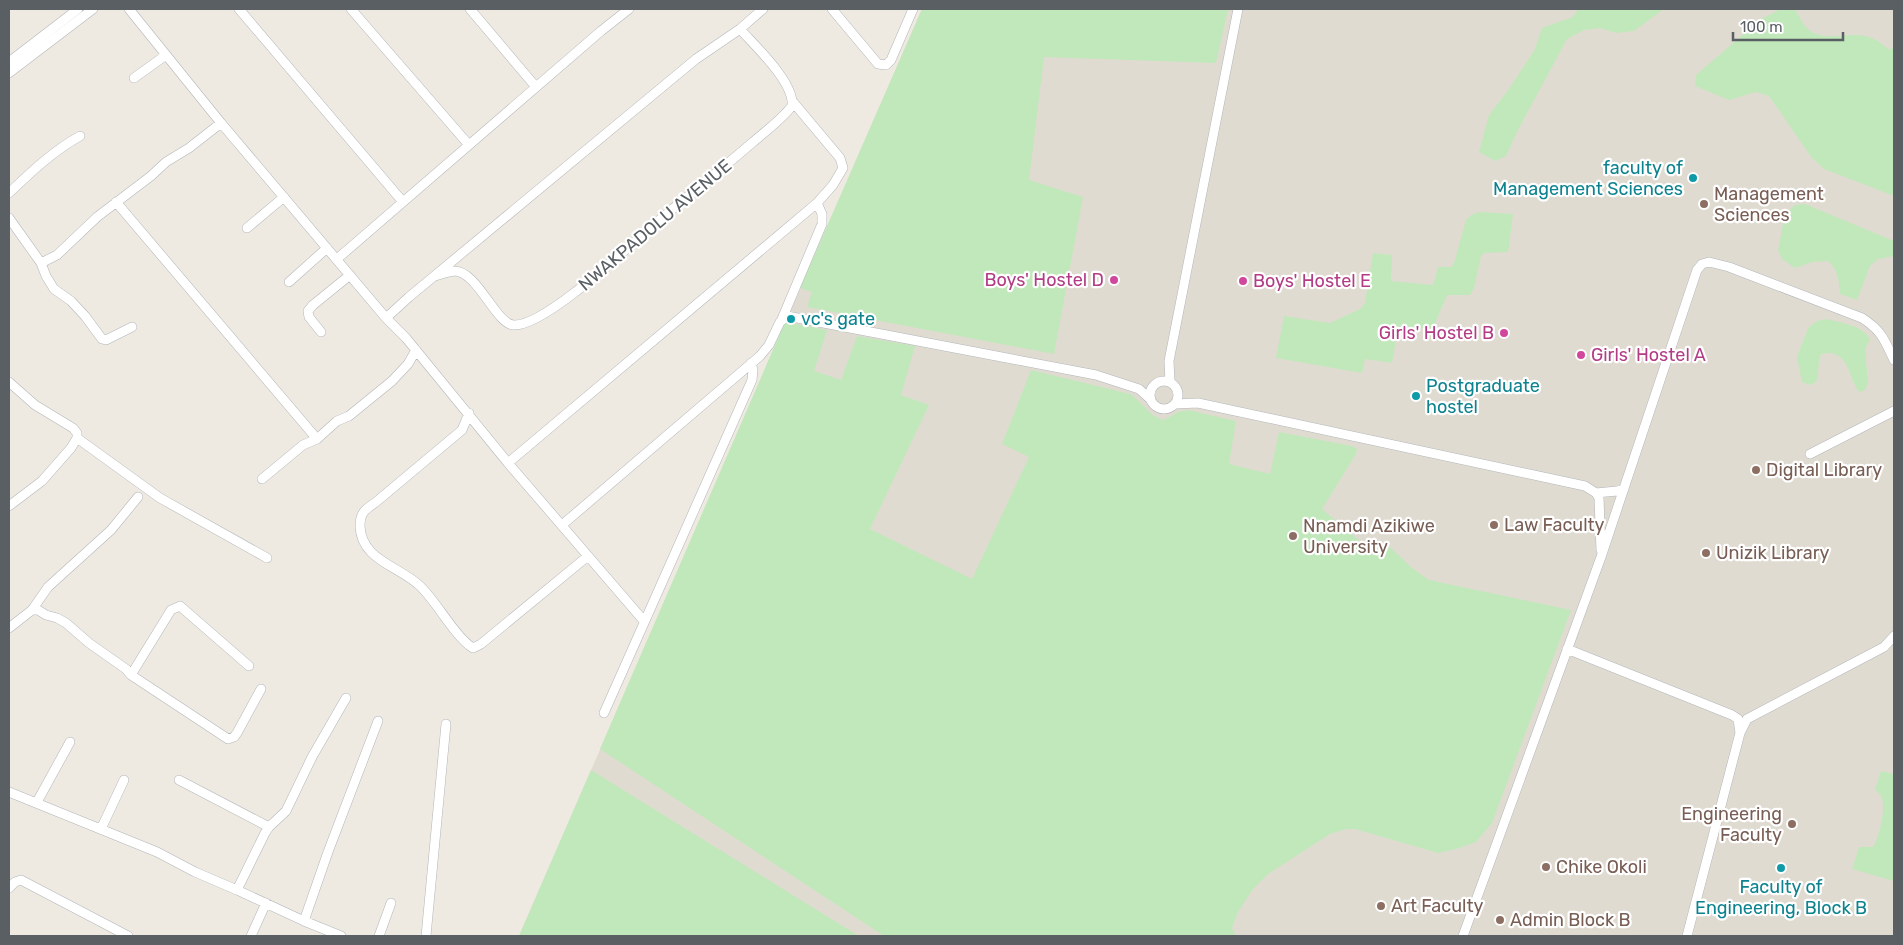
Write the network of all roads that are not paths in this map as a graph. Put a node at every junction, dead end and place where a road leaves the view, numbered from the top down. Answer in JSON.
{"nodes":[{"id":1,"x":78,"y":9,"type":"edge"},
{"id":2,"x":92,"y":9,"type":"edge"},
{"id":3,"x":128,"y":9,"type":"edge"},
{"id":4,"x":239,"y":9,"type":"edge"},
{"id":5,"x":351,"y":9,"type":"edge"},
{"id":6,"x":470,"y":9,"type":"edge"},
{"id":7,"x":629,"y":9,"type":"edge"},
{"id":8,"x":763,"y":9,"type":"edge"},
{"id":9,"x":832,"y":9,"type":"edge"},
{"id":10,"x":913,"y":9,"type":"edge"},
{"id":11,"x":1238,"y":9,"type":"edge"},
{"id":12,"x":740,"y":29,"type":"junction"},
{"id":13,"x":166,"y":54,"type":"junction"},
{"id":14,"x":10,"y":59,"type":"edge"},
{"id":15,"x":9,"y":73,"type":"edge"},
{"id":16,"x":134,"y":78,"type":"dead end"},
{"id":17,"x":536,"y":87,"type":"junction"},
{"id":18,"x":793,"y":102,"type":"junction"},
{"id":19,"x":221,"y":123,"type":"junction"},
{"id":20,"x":80,"y":136,"type":"dead end"},
{"id":21,"x":469,"y":145,"type":"junction"},
{"id":22,"x":9,"y":194,"type":"edge"},
{"id":23,"x":284,"y":197,"type":"junction"},
{"id":24,"x":116,"y":202,"type":"junction"},
{"id":25,"x":403,"y":202,"type":"junction"},
{"id":26,"x":817,"y":203,"type":"junction"},
{"id":27,"x":9,"y":218,"type":"edge"},
{"id":28,"x":247,"y":228,"type":"dead end"},
{"id":29,"x":327,"y":248,"type":"junction"},
{"id":30,"x":337,"y":259,"type":"junction"},
{"id":31,"x":41,"y":263,"type":"junction"},
{"id":32,"x":350,"y":275,"type":"junction"},
{"id":33,"x":435,"y":276,"type":"junction"},
{"id":34,"x":289,"y":282,"type":"dead end"},
{"id":35,"x":386,"y":318,"type":"junction"},
{"id":36,"x":782,"y":319,"type":"junction"},
{"id":37,"x":132,"y":327,"type":"dead end"},
{"id":38,"x":321,"y":332,"type":"dead end"},
{"id":39,"x":416,"y":350,"type":"junction"},
{"id":40,"x":1894,"y":360,"type":"edge"},
{"id":41,"x":1169,"y":361,"type":"junction"},
{"id":42,"x":751,"y":362,"type":"junction"},
{"id":43,"x":9,"y":382,"type":"edge"},
{"id":44,"x":1170,"y":382,"type":"junction"},
{"id":45,"x":1155,"y":383,"type":"junction"},
{"id":46,"x":1139,"y":389,"type":"junction"},
{"id":47,"x":1178,"y":392,"type":"junction"},
{"id":48,"x":1150,"y":398,"type":"junction"},
{"id":49,"x":1198,"y":403,"type":"junction"},
{"id":50,"x":1175,"y":404,"type":"junction"},
{"id":51,"x":1894,"y":411,"type":"edge"},
{"id":52,"x":469,"y":413,"type":"junction"},
{"id":53,"x":77,"y":438,"type":"junction"},
{"id":54,"x":317,"y":439,"type":"junction"},
{"id":55,"x":1810,"y":454,"type":"dead end"},
{"id":56,"x":508,"y":463,"type":"junction"},
{"id":57,"x":262,"y":479,"type":"dead end"},
{"id":58,"x":1624,"y":489,"type":"junction"},
{"id":59,"x":1596,"y":493,"type":"junction"},
{"id":60,"x":138,"y":497,"type":"dead end"},
{"id":61,"x":9,"y":506,"type":"edge"},
{"id":62,"x":562,"y":525,"type":"junction"},
{"id":63,"x":588,"y":556,"type":"junction"},
{"id":64,"x":1601,"y":557,"type":"junction"},
{"id":65,"x":267,"y":558,"type":"dead end"},
{"id":66,"x":32,"y":610,"type":"junction"},
{"id":67,"x":644,"y":620,"type":"junction"},
{"id":68,"x":9,"y":628,"type":"edge"},
{"id":69,"x":1894,"y":636,"type":"edge"},
{"id":70,"x":1567,"y":650,"type":"junction"},
{"id":71,"x":249,"y":666,"type":"dead end"},
{"id":72,"x":130,"y":675,"type":"junction"},
{"id":73,"x":261,"y":688,"type":"dead end"},
{"id":74,"x":346,"y":698,"type":"dead end"},
{"id":75,"x":604,"y":713,"type":"dead end"},
{"id":76,"x":1743,"y":719,"type":"junction"},
{"id":77,"x":378,"y":721,"type":"dead end"},
{"id":78,"x":446,"y":724,"type":"dead end"},
{"id":79,"x":70,"y":742,"type":"dead end"},
{"id":80,"x":124,"y":780,"type":"dead end"},
{"id":81,"x":180,"y":780,"type":"dead end"},
{"id":82,"x":9,"y":792,"type":"edge"},
{"id":83,"x":37,"y":802,"type":"junction"},
{"id":84,"x":269,"y":827,"type":"junction"},
{"id":85,"x":102,"y":829,"type":"junction"},
{"id":86,"x":9,"y":888,"type":"edge"},
{"id":87,"x":236,"y":890,"type":"junction"},
{"id":88,"x":266,"y":903,"type":"junction"},
{"id":89,"x":392,"y":904,"type":"dead end"},
{"id":90,"x":304,"y":921,"type":"junction"},
{"id":91,"x":128,"y":936,"type":"edge"},
{"id":92,"x":251,"y":936,"type":"edge"},
{"id":93,"x":342,"y":936,"type":"edge"},
{"id":94,"x":379,"y":936,"type":"edge"},
{"id":95,"x":426,"y":936,"type":"edge"},
{"id":96,"x":1463,"y":936,"type":"edge"},
{"id":97,"x":1687,"y":936,"type":"edge"}],
"edges":[{"from":1,"to":14,"type":"street"},
{"from":2,"to":15,"type":"street"},
{"from":3,"to":13,"type":"street"},
{"from":4,"to":25,"type":"street"},
{"from":5,"to":21,"type":"street"},
{"from":6,"to":17,"type":"street"},
{"from":7,"to":17,"type":"street"},
{"from":8,"to":12,"type":"street"},
{"from":9,"to":10,"type":"street"},
{"from":11,"to":41,"type":"street"},
{"from":12,"to":18,"type":"street"},
{"from":12,"to":33,"type":"street"},
{"from":13,"to":16,"type":"street"},
{"from":13,"to":19,"type":"street"},
{"from":17,"to":21,"type":"street"},
{"from":18,"to":26,"type":"street"},
{"from":18,"to":33,"type":"street","name":"NWAKPADOLU AVENUE"},
{"from":19,"to":23,"type":"street"},
{"from":19,"to":24,"type":"street"},
{"from":20,"to":22,"type":"street"},
{"from":21,"to":25,"type":"street"},
{"from":23,"to":28,"type":"street"},
{"from":23,"to":29,"type":"street"},
{"from":24,"to":31,"type":"street"},
{"from":24,"to":54,"type":"street"},
{"from":25,"to":30,"type":"street"},
{"from":26,"to":36,"type":"street"},
{"from":26,"to":56,"type":"street"},
{"from":27,"to":31,"type":"street"},
{"from":29,"to":30,"type":"street"},
{"from":29,"to":34,"type":"street"},
{"from":30,"to":32,"type":"street"},
{"from":31,"to":37,"type":"street"},
{"from":32,"to":35,"type":"street"},
{"from":32,"to":38,"type":"street"},
{"from":33,"to":35,"type":"street"},
{"from":35,"to":39,"type":"street"},
{"from":36,"to":42,"type":"street"},
{"from":36,"to":46,"type":"street"},
{"from":39,"to":52,"type":"street"},
{"from":39,"to":54,"type":"street"},
{"from":40,"to":58,"type":"street"},
{"from":41,"to":44,"type":"street"},
{"from":41,"to":45,"type":"street"},
{"from":42,"to":62,"type":"street"},
{"from":42,"to":67,"type":"street"},
{"from":43,"to":53,"type":"street"},
{"from":44,"to":45,"type":"street"},
{"from":44,"to":47,"type":"street"},
{"from":45,"to":46,"type":"street"},
{"from":45,"to":48,"type":"street"},
{"from":46,"to":48,"type":"street"},
{"from":47,"to":49,"type":"street"},
{"from":47,"to":50,"type":"street"},
{"from":48,"to":50,"type":"street"},
{"from":49,"to":50,"type":"street"},
{"from":49,"to":59,"type":"street"},
{"from":51,"to":55,"type":"street"},
{"from":52,"to":56,"type":"street"},
{"from":52,"to":63,"type":"street"},
{"from":53,"to":61,"type":"street"},
{"from":53,"to":65,"type":"street"},
{"from":54,"to":57,"type":"street"},
{"from":56,"to":62,"type":"street"},
{"from":58,"to":59,"type":"street"},
{"from":58,"to":64,"type":"street"},
{"from":59,"to":64,"type":"street"},
{"from":60,"to":66,"type":"street"},
{"from":62,"to":63,"type":"street"},
{"from":63,"to":67,"type":"street"},
{"from":64,"to":70,"type":"street"},
{"from":66,"to":68,"type":"street"},
{"from":66,"to":72,"type":"street"},
{"from":67,"to":75,"type":"street"},
{"from":69,"to":76,"type":"street"},
{"from":70,"to":76,"type":"street"},
{"from":70,"to":96,"type":"street"},
{"from":71,"to":72,"type":"street"},
{"from":72,"to":73,"type":"street"},
{"from":74,"to":84,"type":"street"},
{"from":76,"to":97,"type":"street"},
{"from":77,"to":90,"type":"street"},
{"from":78,"to":95,"type":"street"},
{"from":79,"to":83,"type":"street"},
{"from":80,"to":85,"type":"street"},
{"from":81,"to":84,"type":"street"},
{"from":82,"to":83,"type":"street"},
{"from":83,"to":85,"type":"street"},
{"from":84,"to":87,"type":"street"},
{"from":85,"to":87,"type":"street"},
{"from":86,"to":91,"type":"street"},
{"from":87,"to":88,"type":"street"},
{"from":88,"to":90,"type":"street"},
{"from":88,"to":92,"type":"street"},
{"from":89,"to":94,"type":"street"},
{"from":90,"to":93,"type":"street"}]}
